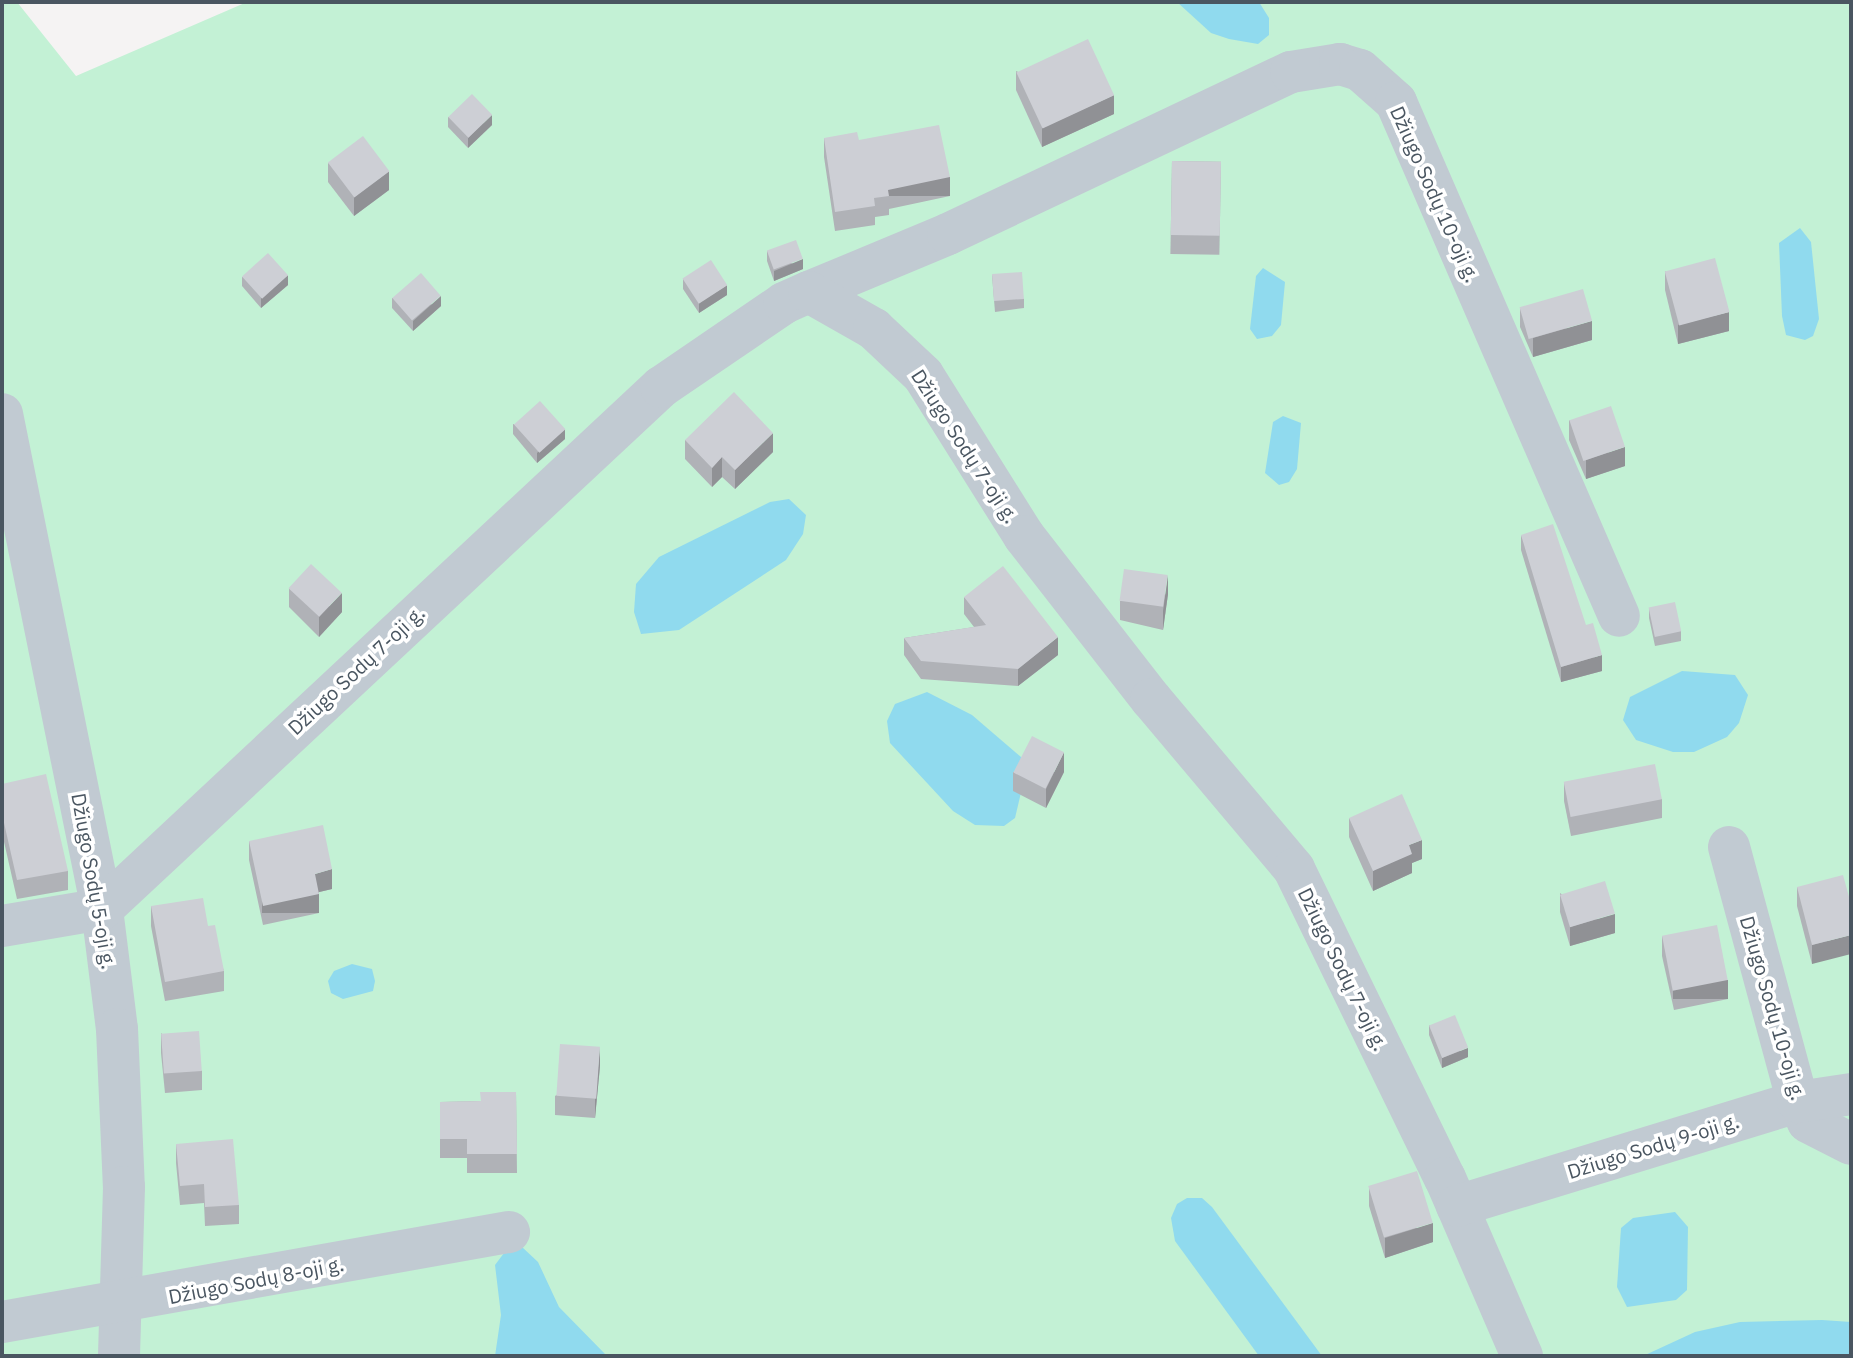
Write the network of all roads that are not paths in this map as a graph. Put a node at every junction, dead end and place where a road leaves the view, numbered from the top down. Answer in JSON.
{"nodes":[{"id":1,"x":809,"y":292,"type":"junction"},
{"id":2,"x":2,"y":414,"type":"edge"},
{"id":3,"x":1619,"y":616,"type":"dead end"},
{"id":4,"x":1729,"y":847,"type":"dead end"},
{"id":5,"x":102,"y":909,"type":"junction"},
{"id":6,"x":2,"y":926,"type":"edge"},
{"id":7,"x":1851,"y":1094,"type":"edge"},
{"id":8,"x":1798,"y":1102,"type":"junction"},
{"id":9,"x":1851,"y":1144,"type":"edge"},
{"id":10,"x":1457,"y":1206,"type":"junction"},
{"id":11,"x":509,"y":1232,"type":"dead end"},
{"id":12,"x":121,"y":1305,"type":"junction"},
{"id":13,"x":2,"y":1322,"type":"edge"},
{"id":14,"x":119,"y":1356,"type":"edge"},
{"id":15,"x":1522,"y":1356,"type":"edge"}],
"edges":[{"from":1,"to":3,"type":"street","name":"Džiugo Sodų 10-oji g."},
{"from":1,"to":5,"type":"street","name":"Džiugo Sodų 7-oji g."},
{"from":1,"to":10,"type":"street","name":"Džiugo Sodų 7-oji g."},
{"from":2,"to":5,"type":"street","name":"Džiugo Sodų 5-oji g."},
{"from":4,"to":8,"type":"street","name":"Džiugo Sodų 10-oji g."},
{"from":5,"to":6,"type":"street"},
{"from":5,"to":12,"type":"street","name":"Džiugo Sodų 5-oji g."},
{"from":7,"to":8,"type":"street","name":"Džiugo Sodų 9-oji g."},
{"from":8,"to":9,"type":"street","name":"Džiugo Sodų 10-oji g."},
{"from":8,"to":10,"type":"street","name":"Džiugo Sodų 9-oji g."},
{"from":10,"to":15,"type":"street","name":"Džiugo Sodų 7-oji g."},
{"from":11,"to":12,"type":"street","name":"Džiugo Sodų 8-oji g."},
{"from":12,"to":13,"type":"street","name":"Džiugo Sodų 8-oji g."},
{"from":12,"to":14,"type":"street","name":"Džiugo Sodų 5-oji g."}]}
